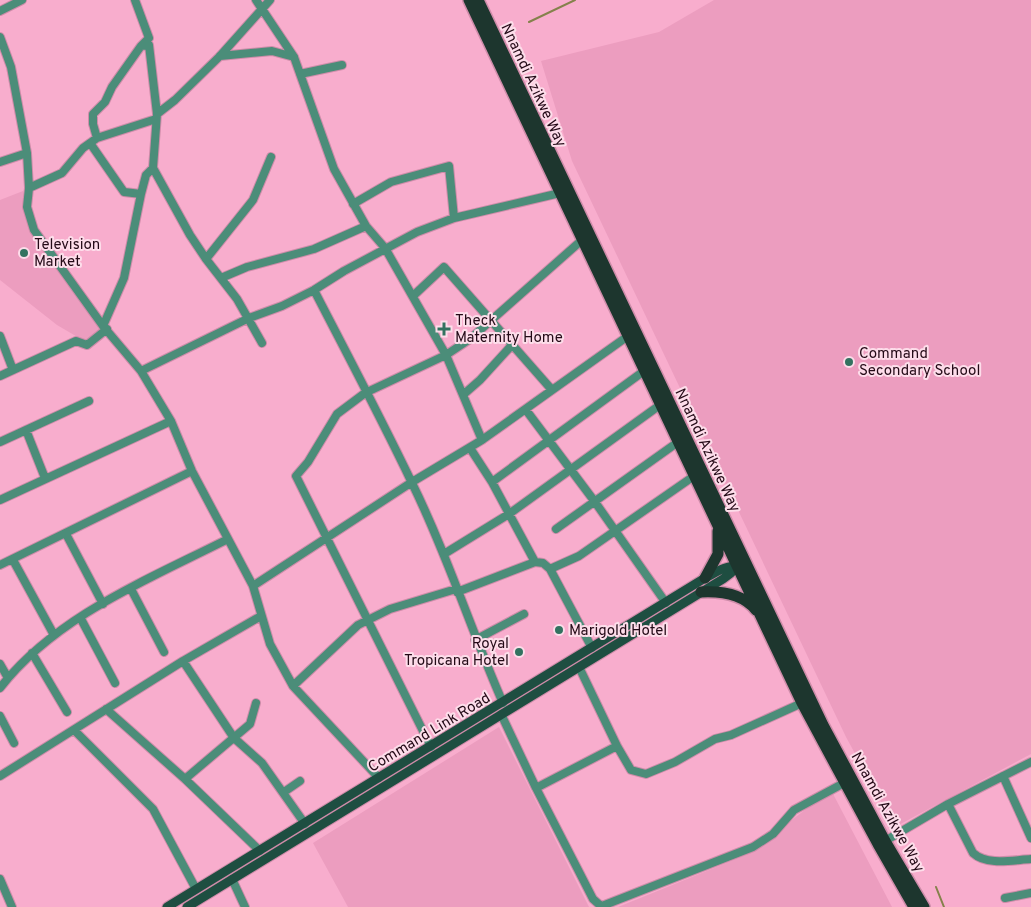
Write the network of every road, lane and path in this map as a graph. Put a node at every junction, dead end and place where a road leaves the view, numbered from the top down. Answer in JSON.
{"nodes":[{"id":1,"x":22,"y":0,"type":"edge"},
{"id":2,"x":136,"y":0,"type":"edge"},
{"id":3,"x":256,"y":0,"type":"edge"},
{"id":4,"x":270,"y":0,"type":"edge"},
{"id":5,"x":469,"y":0,"type":"edge"},
{"id":6,"x":478,"y":0,"type":"edge"},
{"id":7,"x":260,"y":9,"type":"junction"},
{"id":8,"x":0,"y":11,"type":"edge"},
{"id":9,"x":0,"y":36,"type":"edge"},
{"id":10,"x":140,"y":46,"type":"junction"},
{"id":11,"x":220,"y":56,"type":"junction"},
{"id":12,"x":294,"y":57,"type":"junction"},
{"id":13,"x":342,"y":65,"type":"dead end"},
{"id":14,"x":300,"y":74,"type":"junction"},
{"id":15,"x":156,"y":116,"type":"junction"},
{"id":16,"x":97,"y":138,"type":"junction"},
{"id":17,"x":90,"y":143,"type":"junction"},
{"id":18,"x":27,"y":153,"type":"junction"},
{"id":19,"x":271,"y":157,"type":"dead end"},
{"id":20,"x":0,"y":162,"type":"edge"},
{"id":21,"x":153,"y":168,"type":"junction"},
{"id":22,"x":29,"y":188,"type":"junction"},
{"id":23,"x":560,"y":193,"type":"junction"},
{"id":24,"x":141,"y":194,"type":"junction"},
{"id":25,"x":353,"y":204,"type":"junction"},
{"id":26,"x":454,"y":218,"type":"junction"},
{"id":27,"x":366,"y":226,"type":"junction"},
{"id":28,"x":582,"y":240,"type":"junction"},
{"id":29,"x":385,"y":248,"type":"junction"},
{"id":30,"x":206,"y":259,"type":"junction"},
{"id":31,"x":221,"y":278,"type":"junction"},
{"id":32,"x":314,"y":290,"type":"junction"},
{"id":33,"x":412,"y":296,"type":"junction"},
{"id":34,"x":249,"y":318,"type":"junction"},
{"id":35,"x":490,"y":320,"type":"junction"},
{"id":36,"x":105,"y":328,"type":"junction"},
{"id":37,"x":0,"y":336,"type":"edge"},
{"id":38,"x":628,"y":336,"type":"junction"},
{"id":39,"x":262,"y":344,"type":"dead end"},
{"id":40,"x":512,"y":345,"type":"junction"},
{"id":41,"x":446,"y":356,"type":"junction"},
{"id":42,"x":13,"y":370,"type":"junction"},
{"id":43,"x":141,"y":371,"type":"junction"},
{"id":44,"x":644,"y":371,"type":"junction"},
{"id":45,"x":0,"y":376,"type":"edge"},
{"id":46,"x":552,"y":390,"type":"junction"},
{"id":47,"x":365,"y":393,"type":"junction"},
{"id":48,"x":464,"y":394,"type":"junction"},
{"id":49,"x":89,"y":400,"type":"dead end"},
{"id":50,"x":660,"y":405,"type":"junction"},
{"id":51,"x":526,"y":410,"type":"junction"},
{"id":52,"x":170,"y":421,"type":"junction"},
{"id":53,"x":26,"y":430,"type":"junction"},
{"id":54,"x":482,"y":440,"type":"junction"},
{"id":55,"x":0,"y":442,"type":"edge"},
{"id":56,"x":549,"y":442,"type":"junction"},
{"id":57,"x":678,"y":442,"type":"junction"},
{"id":58,"x":470,"y":448,"type":"junction"},
{"id":59,"x":571,"y":470,"type":"junction"},
{"id":60,"x":192,"y":471,"type":"junction"},
{"id":61,"x":694,"y":476,"type":"junction"},
{"id":62,"x":45,"y":478,"type":"junction"},
{"id":63,"x":412,"y":482,"type":"junction"},
{"id":64,"x":492,"y":482,"type":"junction"},
{"id":65,"x":0,"y":500,"type":"edge"},
{"id":66,"x":595,"y":502,"type":"junction"},
{"id":67,"x":509,"y":514,"type":"junction"},
{"id":68,"x":714,"y":517,"type":"junction"},
{"id":69,"x":556,"y":529,"type":"dead end"},
{"id":70,"x":616,"y":532,"type":"junction"},
{"id":71,"x":66,"y":534,"type":"junction"},
{"id":72,"x":732,"y":537,"type":"junction"},
{"id":73,"x":326,"y":538,"type":"junction"},
{"id":74,"x":228,"y":539,"type":"junction"},
{"id":75,"x":444,"y":554,"type":"junction"},
{"id":76,"x":13,"y":560,"type":"junction"},
{"id":77,"x":535,"y":562,"type":"junction"},
{"id":78,"x":0,"y":565,"type":"edge"},
{"id":79,"x":736,"y":566,"type":"junction"},
{"id":80,"x":550,"y":569,"type":"junction"},
{"id":81,"x":705,"y":578,"type":"junction"},
{"id":82,"x":752,"y":578,"type":"junction"},
{"id":83,"x":253,"y":586,"type":"junction"},
{"id":84,"x":131,"y":589,"type":"junction"},
{"id":85,"x":456,"y":591,"type":"junction"},
{"id":86,"x":700,"y":592,"type":"junction"},
{"id":87,"x":666,"y":603,"type":"junction"},
{"id":88,"x":103,"y":604,"type":"junction"},
{"id":89,"x":524,"y":614,"type":"dead end"},
{"id":90,"x":261,"y":616,"type":"junction"},
{"id":91,"x":81,"y":618,"type":"junction"},
{"id":92,"x":369,"y":620,"type":"junction"},
{"id":93,"x":763,"y":620,"type":"junction"},
{"id":94,"x":54,"y":636,"type":"junction"},
{"id":95,"x":475,"y":640,"type":"junction"},
{"id":96,"x":592,"y":648,"type":"junction"},
{"id":97,"x":164,"y":652,"type":"dead end"},
{"id":98,"x":32,"y":653,"type":"junction"},
{"id":99,"x":183,"y":661,"type":"junction"},
{"id":100,"x":0,"y":664,"type":"edge"},
{"id":101,"x":579,"y":667,"type":"junction"},
{"id":102,"x":8,"y":678,"type":"junction"},
{"id":103,"x":115,"y":683,"type":"dead end"},
{"id":104,"x":293,"y":686,"type":"junction"},
{"id":105,"x":0,"y":688,"type":"edge"},
{"id":106,"x":256,"y":703,"type":"dead end"},
{"id":107,"x":503,"y":703,"type":"junction"},
{"id":108,"x":802,"y":703,"type":"junction"},
{"id":109,"x":106,"y":709,"type":"junction"},
{"id":110,"x":67,"y":712,"type":"dead end"},
{"id":111,"x":502,"y":714,"type":"junction"},
{"id":112,"x":0,"y":716,"type":"edge"},
{"id":113,"x":74,"y":730,"type":"junction"},
{"id":114,"x":462,"y":733,"type":"junction"},
{"id":115,"x":234,"y":738,"type":"junction"},
{"id":116,"x":14,"y":743,"type":"dead end"},
{"id":117,"x":617,"y":746,"type":"junction"},
{"id":118,"x":432,"y":747,"type":"junction"},
{"id":119,"x":1031,"y":762,"type":"edge"},
{"id":120,"x":0,"y":776,"type":"edge"},
{"id":121,"x":1003,"y":776,"type":"junction"},
{"id":122,"x":379,"y":778,"type":"junction"},
{"id":123,"x":186,"y":779,"type":"junction"},
{"id":124,"x":300,"y":780,"type":"dead end"},
{"id":125,"x":844,"y":783,"type":"junction"},
{"id":126,"x":536,"y":788,"type":"junction"},
{"id":127,"x":284,"y":792,"type":"junction"},
{"id":128,"x":948,"y":804,"type":"junction"},
{"id":129,"x":305,"y":824,"type":"junction"},
{"id":130,"x":1031,"y":838,"type":"edge"},
{"id":131,"x":885,"y":841,"type":"junction"},
{"id":132,"x":260,"y":851,"type":"junction"},
{"id":133,"x":1031,"y":859,"type":"edge"},
{"id":134,"x":0,"y":879,"type":"edge"},
{"id":135,"x":232,"y":880,"type":"junction"},
{"id":136,"x":196,"y":889,"type":"junction"},
{"id":137,"x":1031,"y":894,"type":"edge"},
{"id":138,"x":1005,"y":898,"type":"dead end"},
{"id":139,"x":602,"y":906,"type":"edge"},
{"id":140,"x":12,"y":907,"type":"edge"},
{"id":141,"x":167,"y":907,"type":"edge"},
{"id":142,"x":187,"y":907,"type":"edge"},
{"id":143,"x":245,"y":907,"type":"edge"},
{"id":144,"x":914,"y":907,"type":"edge"},
{"id":145,"x":924,"y":907,"type":"edge"}],
"edges":[{"from":1,"to":8,"type":"street"},
{"from":2,"to":10,"type":"street"},
{"from":3,"to":7,"type":"street"},
{"from":4,"to":7,"type":"street"},
{"from":5,"to":23,"type":"highway","name":"Nnamdi Azikwe Way"},
{"from":6,"to":72,"type":"highway","name":"Nnamdi Azikwe Way"},
{"from":7,"to":11,"type":"street"},
{"from":7,"to":12,"type":"street"},
{"from":9,"to":18,"type":"street"},
{"from":10,"to":15,"type":"street"},
{"from":10,"to":16,"type":"street"},
{"from":11,"to":12,"type":"street"},
{"from":11,"to":15,"type":"street"},
{"from":12,"to":14,"type":"street"},
{"from":13,"to":14,"type":"street"},
{"from":14,"to":25,"type":"street"},
{"from":15,"to":16,"type":"street"},
{"from":15,"to":21,"type":"street"},
{"from":16,"to":17,"type":"street"},
{"from":17,"to":22,"type":"street"},
{"from":17,"to":24,"type":"street"},
{"from":18,"to":20,"type":"street"},
{"from":18,"to":22,"type":"street"},
{"from":19,"to":30,"type":"street"},
{"from":21,"to":24,"type":"street"},
{"from":21,"to":30,"type":"street"},
{"from":22,"to":36,"type":"street"},
{"from":23,"to":26,"type":"street"},
{"from":23,"to":28,"type":"highway","name":"Nnamdi Azikwe Way"},
{"from":24,"to":36,"type":"street"},
{"from":25,"to":26,"type":"street"},
{"from":25,"to":27,"type":"street"},
{"from":26,"to":29,"type":"street"},
{"from":27,"to":29,"type":"street"},
{"from":27,"to":31,"type":"street"},
{"from":28,"to":35,"type":"street"},
{"from":28,"to":38,"type":"highway","name":"Nnamdi Azikwe Way"},
{"from":29,"to":32,"type":"street"},
{"from":29,"to":33,"type":"street"},
{"from":30,"to":31,"type":"street"},
{"from":31,"to":34,"type":"street"},
{"from":32,"to":34,"type":"street"},
{"from":32,"to":47,"type":"street"},
{"from":33,"to":35,"type":"street"},
{"from":33,"to":41,"type":"street"},
{"from":34,"to":39,"type":"street"},
{"from":34,"to":43,"type":"street"},
{"from":35,"to":40,"type":"street"},
{"from":35,"to":41,"type":"street"},
{"from":36,"to":42,"type":"street"},
{"from":36,"to":43,"type":"street"},
{"from":37,"to":42,"type":"street"},
{"from":38,"to":44,"type":"highway","name":"Nnamdi Azikwe Way"},
{"from":38,"to":46,"type":"street"},
{"from":40,"to":46,"type":"street"},
{"from":40,"to":48,"type":"street"},
{"from":41,"to":47,"type":"street"},
{"from":41,"to":48,"type":"street"},
{"from":42,"to":45,"type":"street"},
{"from":43,"to":52,"type":"street"},
{"from":44,"to":50,"type":"highway","name":"Nnamdi Azikwe Way"},
{"from":44,"to":56,"type":"street"},
{"from":46,"to":51,"type":"street"},
{"from":47,"to":63,"type":"street"},
{"from":47,"to":73,"type":"street"},
{"from":48,"to":54,"type":"street"},
{"from":49,"to":53,"type":"street"},
{"from":50,"to":57,"type":"highway","name":"Nnamdi Azikwe Way"},
{"from":50,"to":59,"type":"street"},
{"from":51,"to":54,"type":"street"},
{"from":51,"to":56,"type":"street"},
{"from":52,"to":60,"type":"street"},
{"from":52,"to":62,"type":"street"},
{"from":53,"to":55,"type":"street"},
{"from":53,"to":62,"type":"street"},
{"from":54,"to":58,"type":"street"},
{"from":56,"to":59,"type":"street"},
{"from":56,"to":64,"type":"street"},
{"from":57,"to":61,"type":"highway","name":"Nnamdi Azikwe Way"},
{"from":57,"to":66,"type":"street"},
{"from":58,"to":63,"type":"street"},
{"from":58,"to":64,"type":"street"},
{"from":59,"to":66,"type":"street"},
{"from":59,"to":67,"type":"street"},
{"from":60,"to":71,"type":"street"},
{"from":60,"to":74,"type":"street"},
{"from":61,"to":68,"type":"highway","name":"Nnamdi Azikwe Way"},
{"from":61,"to":70,"type":"street"},
{"from":62,"to":65,"type":"street"},
{"from":63,"to":73,"type":"street"},
{"from":63,"to":75,"type":"street"},
{"from":64,"to":67,"type":"street"},
{"from":66,"to":69,"type":"street"},
{"from":66,"to":70,"type":"street"},
{"from":67,"to":75,"type":"street"},
{"from":67,"to":77,"type":"street"},
{"from":68,"to":79,"type":"highway","name":"Nnamdi Azikwe Way"},
{"from":68,"to":81,"type":"highway"},
{"from":70,"to":80,"type":"street"},
{"from":70,"to":87,"type":"street"},
{"from":71,"to":76,"type":"street"},
{"from":71,"to":88,"type":"street"},
{"from":72,"to":79,"type":"main road"},
{"from":72,"to":82,"type":"highway","name":"Nnamdi Azikwe Way"},
{"from":73,"to":83,"type":"street"},
{"from":73,"to":92,"type":"street"},
{"from":74,"to":83,"type":"street"},
{"from":74,"to":84,"type":"street"},
{"from":75,"to":85,"type":"street"},
{"from":76,"to":78,"type":"street"},
{"from":76,"to":94,"type":"street"},
{"from":77,"to":80,"type":"street"},
{"from":77,"to":85,"type":"street"},
{"from":79,"to":81,"type":"main road","name":"Command Link Road"},
{"from":79,"to":82,"type":"main road"},
{"from":79,"to":86,"type":"main road","name":"Command Link Road"},
{"from":79,"to":93,"type":"highway","name":"Nnamdi Azikwe Way"},
{"from":80,"to":96,"type":"street"},
{"from":81,"to":87,"type":"main road","name":"Command Link Road"},
{"from":82,"to":131,"type":"highway","name":"Nnamdi Azikwe Way"},
{"from":83,"to":90,"type":"street"},
{"from":84,"to":88,"type":"street"},
{"from":84,"to":97,"type":"street"},
{"from":85,"to":92,"type":"street"},
{"from":85,"to":95,"type":"street"},
{"from":86,"to":93,"type":"highway"},
{"from":86,"to":101,"type":"main road","name":"Command Link Road"},
{"from":87,"to":96,"type":"main road","name":"Command Link Road"},
{"from":88,"to":91,"type":"street"},
{"from":89,"to":95,"type":"street"},
{"from":90,"to":99,"type":"street"},
{"from":90,"to":104,"type":"street"},
{"from":91,"to":94,"type":"street"},
{"from":91,"to":103,"type":"street"},
{"from":92,"to":104,"type":"street"},
{"from":92,"to":118,"type":"street"},
{"from":93,"to":108,"type":"highway","name":"Nnamdi Azikwe Way"},
{"from":94,"to":98,"type":"street"},
{"from":95,"to":107,"type":"street"},
{"from":96,"to":107,"type":"main road","name":"Command Link Road"},
{"from":98,"to":102,"type":"street"},
{"from":98,"to":110,"type":"street"},
{"from":99,"to":109,"type":"street"},
{"from":99,"to":115,"type":"street"},
{"from":100,"to":102,"type":"street"},
{"from":101,"to":111,"type":"main road","name":"Command Link Road"},
{"from":101,"to":117,"type":"street"},
{"from":102,"to":105,"type":"street"},
{"from":104,"to":122,"type":"street"},
{"from":106,"to":115,"type":"street"},
{"from":107,"to":114,"type":"main road","name":"Command Link Road"},
{"from":108,"to":117,"type":"street"},
{"from":108,"to":125,"type":"highway","name":"Nnamdi Azikwe Way"},
{"from":109,"to":113,"type":"street"},
{"from":109,"to":123,"type":"street"},
{"from":111,"to":114,"type":"main road","name":"Command Link Road"},
{"from":111,"to":126,"type":"street"},
{"from":112,"to":116,"type":"street"},
{"from":113,"to":120,"type":"street"},
{"from":113,"to":136,"type":"street"},
{"from":114,"to":118,"type":"main road","name":"Command Link Road"},
{"from":114,"to":135,"type":"main road","name":"Command Link Road"},
{"from":115,"to":123,"type":"street"},
{"from":115,"to":127,"type":"street"},
{"from":117,"to":126,"type":"street"},
{"from":118,"to":122,"type":"main road","name":"Command Link Road"},
{"from":119,"to":121,"type":"street"},
{"from":121,"to":128,"type":"street"},
{"from":121,"to":130,"type":"street"},
{"from":122,"to":129,"type":"main road","name":"Command Link Road"},
{"from":123,"to":132,"type":"street"},
{"from":124,"to":127,"type":"street"},
{"from":125,"to":139,"type":"street"},
{"from":125,"to":144,"type":"highway","name":"Nnamdi Azikwe Way"},
{"from":126,"to":139,"type":"street"},
{"from":127,"to":129,"type":"street"},
{"from":128,"to":131,"type":"street"},
{"from":128,"to":133,"type":"street"},
{"from":129,"to":132,"type":"main road","name":"Command Link Road"},
{"from":131,"to":145,"type":"highway","name":"Nnamdi Azikwe Way"},
{"from":132,"to":136,"type":"main road","name":"Command Link Road"},
{"from":134,"to":140,"type":"street"},
{"from":135,"to":142,"type":"main road","name":"Command Link Road"},
{"from":135,"to":143,"type":"street"},
{"from":136,"to":141,"type":"main road","name":"Command Link Road"},
{"from":137,"to":138,"type":"street"}]}
